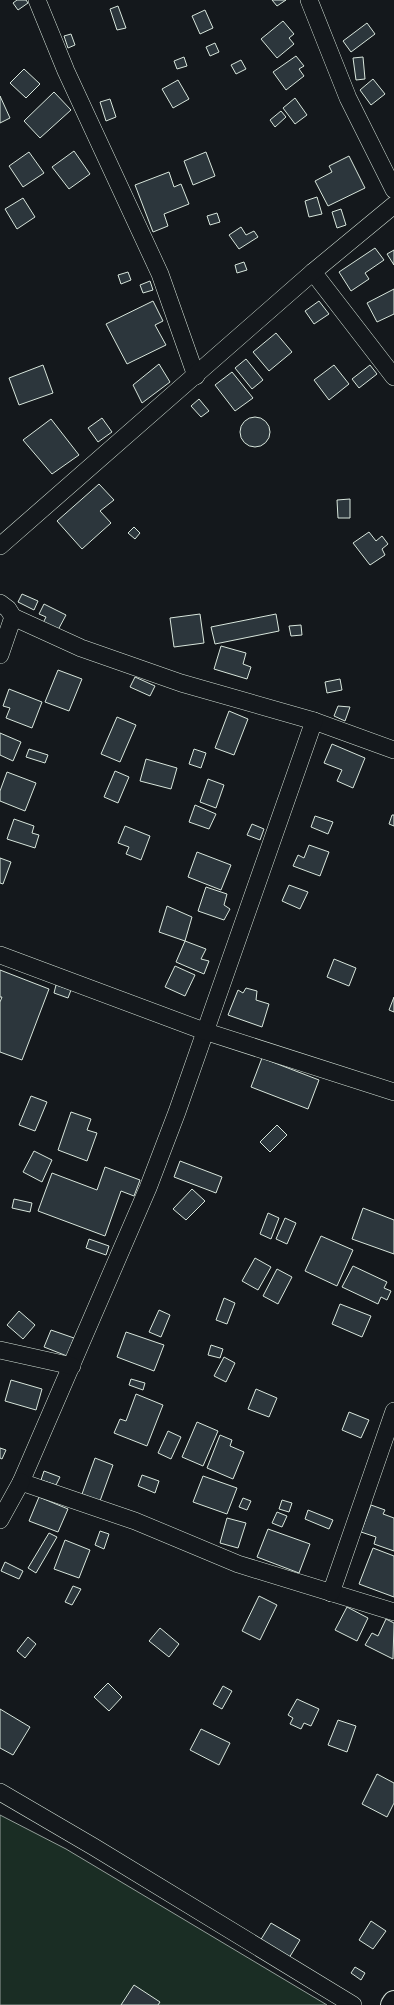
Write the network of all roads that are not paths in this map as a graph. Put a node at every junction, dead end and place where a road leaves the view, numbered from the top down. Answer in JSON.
{"nodes":[{"id":1,"x":37,"y":0,"type":"edge"},
{"id":2,"x":309,"y":0,"type":"edge"},
{"id":3,"x":394,"y":190,"type":"edge"},
{"id":4,"x":394,"y":205,"type":"edge"},
{"id":5,"x":314,"y":272,"type":"junction"},
{"id":6,"x":196,"y":376,"type":"junction"},
{"id":7,"x":394,"y":377,"type":"edge"},
{"id":8,"x":0,"y":546,"type":"edge"},
{"id":9,"x":0,"y":604,"type":"edge"},
{"id":10,"x":13,"y":617,"type":"junction"},
{"id":11,"x":0,"y":655,"type":"edge"},
{"id":12,"x":314,"y":721,"type":"junction"},
{"id":13,"x":394,"y":750,"type":"edge"},
{"id":14,"x":0,"y":955,"type":"edge"},
{"id":15,"x":204,"y":1031,"type":"junction"},
{"id":16,"x":394,"y":1092,"type":"edge"},
{"id":17,"x":0,"y":1350,"type":"edge"},
{"id":18,"x":72,"y":1366,"type":"junction"},
{"id":19,"x":394,"y":1411,"type":"edge"},
{"id":20,"x":21,"y":1482,"type":"junction"},
{"id":21,"x":0,"y":1520,"type":"edge"},
{"id":22,"x":331,"y":1593,"type":"junction"},
{"id":23,"x":394,"y":1612,"type":"edge"},
{"id":24,"x":0,"y":1792,"type":"edge"},
{"id":25,"x":394,"y":2002,"type":"edge"},
{"id":26,"x":353,"y":2005,"type":"edge"},
{"id":27,"x":392,"y":2005,"type":"edge"}],
"edges":[{"from":1,"to":6,"type":"street"},
{"from":2,"to":3,"type":"street"},
{"from":4,"to":5,"type":"street"},
{"from":5,"to":6,"type":"street"},
{"from":5,"to":7,"type":"street"},
{"from":6,"to":8,"type":"street"},
{"from":9,"to":10,"type":"street"},
{"from":10,"to":11,"type":"street"},
{"from":10,"to":12,"type":"street"},
{"from":12,"to":13,"type":"street"},
{"from":12,"to":15,"type":"street"},
{"from":14,"to":15,"type":"street"},
{"from":15,"to":16,"type":"street"},
{"from":15,"to":18,"type":"street"},
{"from":17,"to":18,"type":"street"},
{"from":18,"to":20,"type":"street"},
{"from":19,"to":22,"type":"street"},
{"from":20,"to":21,"type":"street"},
{"from":20,"to":22,"type":"street"},
{"from":22,"to":23,"type":"street"},
{"from":24,"to":26,"type":"street"},
{"from":25,"to":27,"type":"street"}]}
